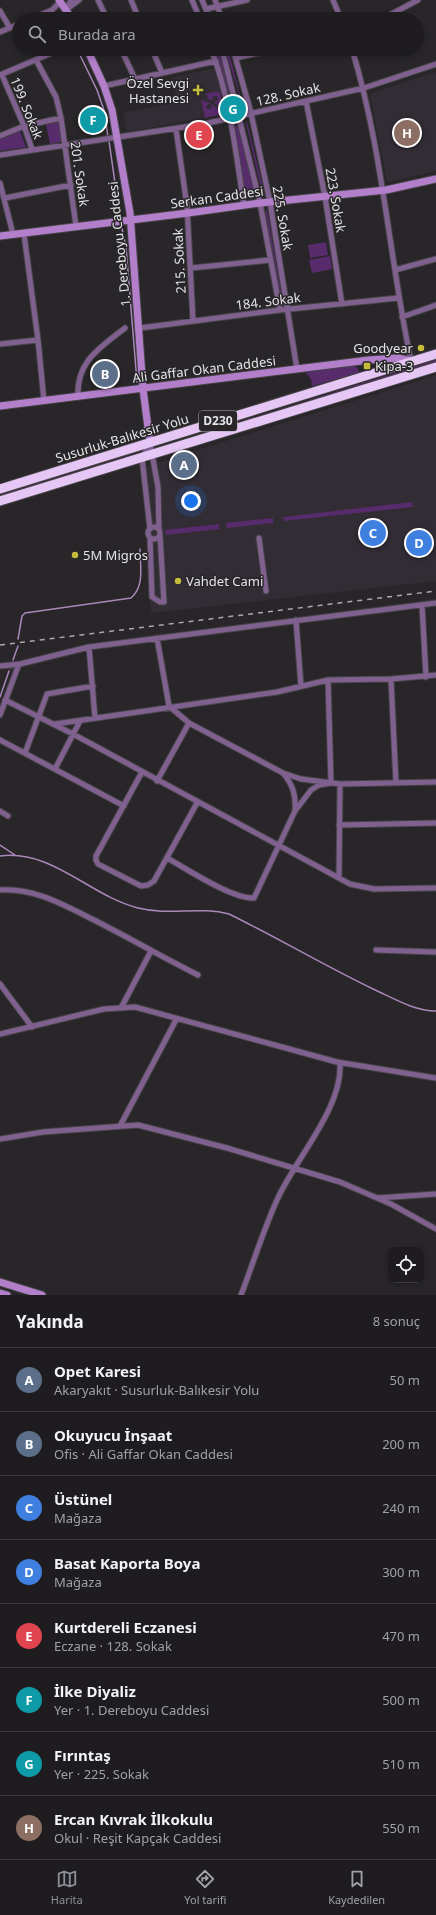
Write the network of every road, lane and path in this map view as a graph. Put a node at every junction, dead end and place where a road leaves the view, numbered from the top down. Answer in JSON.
{"nodes":[{"id":1,"x":71,"y":0,"type":"edge"},
{"id":2,"x":79,"y":0,"type":"edge"},
{"id":3,"x":98,"y":0,"type":"edge"},
{"id":4,"x":131,"y":0,"type":"edge"},
{"id":5,"x":192,"y":0,"type":"edge"},
{"id":6,"x":202,"y":0,"type":"edge"},
{"id":7,"x":216,"y":0,"type":"edge"},
{"id":8,"x":247,"y":0,"type":"edge"},
{"id":9,"x":333,"y":0,"type":"edge"},
{"id":10,"x":418,"y":0,"type":"edge"},
{"id":11,"x":60,"y":1,"type":"edge"},
{"id":12,"x":218,"y":7,"type":"junction"},
{"id":13,"x":67,"y":9,"type":"junction"},
{"id":14,"x":206,"y":9,"type":"junction"},
{"id":15,"x":0,"y":11,"type":"edge"},
{"id":16,"x":47,"y":12,"type":"edge"},
{"id":17,"x":68,"y":12,"type":"edge"},
{"id":18,"x":104,"y":12,"type":"edge"},
{"id":19,"x":136,"y":12,"type":"edge"},
{"id":20,"x":197,"y":12,"type":"edge"},
{"id":21,"x":207,"y":12,"type":"edge"},
{"id":22,"x":220,"y":12,"type":"edge"},
{"id":23,"x":338,"y":12,"type":"edge"},
{"id":24,"x":395,"y":12,"type":"edge"},
{"id":25,"x":10,"y":28,"type":"joint"},
{"id":26,"x":0,"y":32,"type":"edge"},
{"id":27,"x":45,"y":56,"type":"edge"},
{"id":28,"x":90,"y":56,"type":"edge"},
{"id":29,"x":124,"y":56,"type":"edge"},
{"id":30,"x":155,"y":56,"type":"edge"},
{"id":31,"x":214,"y":56,"type":"edge"},
{"id":32,"x":224,"y":56,"type":"edge"},
{"id":33,"x":245,"y":56,"type":"edge"},
{"id":34,"x":354,"y":56,"type":"edge"},
{"id":35,"x":236,"y":58,"type":"joint"},
{"id":36,"x":36,"y":60,"type":"junction"},
{"id":37,"x":216,"y":61,"type":"junction"},
{"id":38,"x":436,"y":64,"type":"edge"},
{"id":39,"x":162,"y":73,"type":"junction"},
{"id":40,"x":1,"y":75,"type":"edge"},
{"id":41,"x":135,"y":79,"type":"junction"},
{"id":42,"x":104,"y":86,"type":"junction"},
{"id":43,"x":364,"y":88,"type":"junction"},
{"id":44,"x":306,"y":101,"type":"junction"},
{"id":45,"x":251,"y":113,"type":"junction"},
{"id":46,"x":240,"y":116,"type":"junction"},
{"id":47,"x":61,"y":118,"type":"junction"},
{"id":48,"x":229,"y":118,"type":"junction"},
{"id":49,"x":24,"y":126,"type":"junction"},
{"id":50,"x":176,"y":129,"type":"junction"},
{"id":51,"x":0,"y":136,"type":"edge"},
{"id":52,"x":118,"y":138,"type":"junction"},
{"id":53,"x":65,"y":144,"type":"junction"},
{"id":54,"x":32,"y":149,"type":"junction"},
{"id":55,"x":0,"y":155,"type":"edge"},
{"id":56,"x":436,"y":179,"type":"edge"},
{"id":57,"x":0,"y":183,"type":"edge"},
{"id":58,"x":71,"y":185,"type":"junction"},
{"id":59,"x":384,"y":190,"type":"junction"},
{"id":60,"x":325,"y":197,"type":"junction"},
{"id":61,"x":5,"y":198,"type":"junction"},
{"id":62,"x":270,"y":202,"type":"junction"},
{"id":63,"x":260,"y":203,"type":"junction"},
{"id":64,"x":244,"y":205,"type":"junction"},
{"id":65,"x":188,"y":213,"type":"junction"},
{"id":66,"x":131,"y":220,"type":"junction"},
{"id":67,"x":76,"y":226,"type":"junction"},
{"id":68,"x":13,"y":234,"type":"junction"},
{"id":69,"x":24,"y":234,"type":"junction"},
{"id":70,"x":0,"y":236,"type":"edge"},
{"id":71,"x":436,"y":259,"type":"edge"},
{"id":72,"x":270,"y":260,"type":"junction"},
{"id":73,"x":191,"y":268,"type":"junction"},
{"id":74,"x":395,"y":270,"type":"junction"},
{"id":75,"x":398,"y":298,"type":"junction"},
{"id":76,"x":342,"y":304,"type":"junction"},
{"id":77,"x":436,"y":305,"type":"edge"},
{"id":78,"x":288,"y":309,"type":"junction"},
{"id":79,"x":280,"y":310,"type":"junction"},
{"id":80,"x":402,"y":317,"type":"junction"},
{"id":81,"x":193,"y":321,"type":"junction"},
{"id":82,"x":125,"y":328,"type":"dead end"},
{"id":83,"x":140,"y":328,"type":"junction"},
{"id":84,"x":38,"y":340,"type":"junction"},
{"id":85,"x":0,"y":344,"type":"edge"},
{"id":86,"x":436,"y":354,"type":"edge"},
{"id":87,"x":411,"y":361,"type":"junction"},
{"id":88,"x":436,"y":367,"type":"edge"},
{"id":89,"x":297,"y":369,"type":"junction"},
{"id":90,"x":143,"y":389,"type":"junction"},
{"id":91,"x":78,"y":397,"type":"junction"},
{"id":92,"x":44,"y":401,"type":"junction"},
{"id":93,"x":0,"y":406,"type":"edge"},
{"id":94,"x":150,"y":443,"type":"junction"},
{"id":95,"x":153,"y":455,"type":"junction"},
{"id":96,"x":142,"y":458,"type":"junction"},
{"id":97,"x":0,"y":489,"type":"edge"},
{"id":98,"x":0,"y":501,"type":"edge"},
{"id":99,"x":150,"y":529,"type":"junction"},
{"id":100,"x":159,"y":532,"type":"junction"},
{"id":101,"x":150,"y":538,"type":"junction"},
{"id":102,"x":259,"y":538,"type":"dead end"},
{"id":103,"x":266,"y":591,"type":"dead end"},
{"id":104,"x":436,"y":603,"type":"edge"},
{"id":105,"x":422,"y":605,"type":"junction"},
{"id":106,"x":296,"y":620,"type":"junction"},
{"id":107,"x":157,"y":638,"type":"junction"},
{"id":108,"x":89,"y":647,"type":"junction"},
{"id":109,"x":19,"y":664,"type":"junction"},
{"id":110,"x":0,"y":666,"type":"edge"},
{"id":111,"x":436,"y":675,"type":"edge"},
{"id":112,"x":426,"y":677,"type":"junction"},
{"id":113,"x":391,"y":679,"type":"junction"},
{"id":114,"x":328,"y":680,"type":"junction"},
{"id":115,"x":93,"y":686,"type":"junction"},
{"id":116,"x":301,"y":686,"type":"junction"},
{"id":117,"x":5,"y":700,"type":"junction"},
{"id":118,"x":169,"y":706,"type":"junction"},
{"id":119,"x":0,"y":715,"type":"edge"},
{"id":120,"x":39,"y":717,"type":"junction"},
{"id":121,"x":95,"y":718,"type":"junction"},
{"id":122,"x":80,"y":721,"type":"junction"},
{"id":123,"x":189,"y":723,"type":"junction"},
{"id":124,"x":54,"y":724,"type":"junction"},
{"id":125,"x":73,"y":734,"type":"junction"},
{"id":126,"x":0,"y":740,"type":"edge"},
{"id":127,"x":25,"y":753,"type":"junction"},
{"id":128,"x":55,"y":769,"type":"junction"},
{"id":129,"x":142,"y":772,"type":"junction"},
{"id":130,"x":283,"y":773,"type":"junction"},
{"id":131,"x":157,"y":781,"type":"junction"},
{"id":132,"x":436,"y":782,"type":"edge"},
{"id":133,"x":331,"y":783,"type":"junction"},
{"id":134,"x":396,"y":783,"type":"junction"},
{"id":135,"x":340,"y":784,"type":"junction"},
{"id":136,"x":197,"y":803,"type":"junction"},
{"id":137,"x":124,"y":806,"type":"junction"},
{"id":138,"x":0,"y":811,"type":"edge"},
{"id":139,"x":295,"y":811,"type":"junction"},
{"id":140,"x":8,"y":816,"type":"dead end"},
{"id":141,"x":436,"y":823,"type":"edge"},
{"id":142,"x":339,"y":825,"type":"junction"},
{"id":143,"x":278,"y":846,"type":"junction"},
{"id":144,"x":167,"y":858,"type":"junction"},
{"id":145,"x":339,"y":878,"type":"junction"},
{"id":146,"x":436,"y":888,"type":"edge"},
{"id":147,"x":0,"y":890,"type":"edge"},
{"id":148,"x":376,"y":950,"type":"dead end"},
{"id":149,"x":151,"y":951,"type":"junction"},
{"id":150,"x":436,"y":952,"type":"edge"},
{"id":151,"x":198,"y":975,"type":"dead end"},
{"id":152,"x":0,"y":984,"type":"edge"},
{"id":153,"x":121,"y":1008,"type":"junction"},
{"id":154,"x":176,"y":1020,"type":"junction"},
{"id":155,"x":32,"y":1027,"type":"junction"},
{"id":156,"x":0,"y":1034,"type":"edge"},
{"id":157,"x":340,"y":1063,"type":"junction"},
{"id":158,"x":436,"y":1078,"type":"edge"},
{"id":159,"x":120,"y":1126,"type":"junction"},
{"id":160,"x":0,"y":1139,"type":"edge"},
{"id":161,"x":294,"y":1169,"type":"junction"},
{"id":162,"x":436,"y":1194,"type":"edge"},
{"id":163,"x":376,"y":1198,"type":"junction"},
{"id":164,"x":436,"y":1229,"type":"edge"},
{"id":165,"x":0,"y":1282,"type":"edge"},
{"id":166,"x":0,"y":1293,"type":"edge"},
{"id":167,"x":7,"y":1295,"type":"edge"},
{"id":168,"x":42,"y":1295,"type":"edge"},
{"id":169,"x":241,"y":1295,"type":"edge"}],
"edges":[{"from":1,"to":13,"type":"street"},
{"from":2,"to":13,"type":"street"},
{"from":3,"to":18,"type":"street"},
{"from":4,"to":19,"type":"street"},
{"from":5,"to":20,"type":"street"},
{"from":6,"to":14,"type":"street"},
{"from":7,"to":12,"type":"street"},
{"from":8,"to":12,"type":"street"},
{"from":9,"to":23,"type":"street"},
{"from":10,"to":24,"type":"street"},
{"from":11,"to":13,"type":"main road"},
{"from":11,"to":16,"type":"street"},
{"from":12,"to":14,"type":"street"},
{"from":12,"to":22,"type":"street"},
{"from":13,"to":17,"type":"main road"},
{"from":14,"to":21,"type":"street"},
{"from":15,"to":25,"type":"street"},
{"from":25,"to":26,"type":"street"},
{"from":27,"to":36,"type":"street"},
{"from":28,"to":42,"type":"main road","name":"1. Dereboyu Caddesi"},
{"from":29,"to":41,"type":"street"},
{"from":30,"to":39,"type":"street"},
{"from":31,"to":37,"type":"street"},
{"from":32,"to":46,"type":"street","name":"225. Sokak"},
{"from":33,"to":35,"type":"street"},
{"from":34,"to":43,"type":"street"},
{"from":35,"to":45,"type":"street","name":"225. Sokak"},
{"from":36,"to":40,"type":"street"},
{"from":36,"to":47,"type":"street","name":"201. Sokak"},
{"from":37,"to":39,"type":"street"},
{"from":37,"to":48,"type":"street"},
{"from":38,"to":43,"type":"street","name":"128. Sokak"},
{"from":39,"to":41,"type":"street"},
{"from":40,"to":49,"type":"street","name":"199. Sokak"},
{"from":41,"to":42,"type":"street"},
{"from":42,"to":52,"type":"main road","name":"1. Dereboyu Caddesi"},
{"from":43,"to":44,"type":"street","name":"128. Sokak"},
{"from":43,"to":59,"type":"street"},
{"from":44,"to":45,"type":"street","name":"128. Sokak"},
{"from":44,"to":60,"type":"street","name":"223. Sokak"},
{"from":45,"to":46,"type":"street","name":"128. Sokak"},
{"from":45,"to":62,"type":"street","name":"225. Sokak"},
{"from":46,"to":48,"type":"street","name":"128. Sokak"},
{"from":46,"to":63,"type":"street","name":"225. Sokak"},
{"from":47,"to":49,"type":"street"},
{"from":47,"to":53,"type":"street","name":"201. Sokak"},
{"from":48,"to":50,"type":"street","name":"128. Sokak"},
{"from":48,"to":64,"type":"street"},
{"from":49,"to":51,"type":"street"},
{"from":49,"to":54,"type":"street","name":"199. Sokak"},
{"from":50,"to":52,"type":"street","name":"128. Sokak"},
{"from":50,"to":65,"type":"street","name":"215. Sokak"},
{"from":52,"to":53,"type":"street","name":"128. Sokak"},
{"from":52,"to":66,"type":"main road","name":"1. Dereboyu Caddesi"},
{"from":53,"to":54,"type":"street","name":"128. Sokak"},
{"from":53,"to":58,"type":"street","name":"201. Sokak"},
{"from":54,"to":55,"type":"street","name":"128. Sokak"},
{"from":56,"to":59,"type":"main road","name":"Serkan Caddesi"},
{"from":57,"to":61,"type":"street"},
{"from":58,"to":61,"type":"street"},
{"from":58,"to":67,"type":"street","name":"201. Sokak"},
{"from":59,"to":60,"type":"main road","name":"Serkan Caddesi"},
{"from":59,"to":74,"type":"street"},
{"from":60,"to":62,"type":"main road","name":"Serkan Caddesi"},
{"from":60,"to":76,"type":"street","name":"223. Sokak"},
{"from":61,"to":68,"type":"street"},
{"from":62,"to":63,"type":"main road","name":"Serkan Caddesi"},
{"from":62,"to":78,"type":"street","name":"225. Sokak"},
{"from":63,"to":64,"type":"main road","name":"Serkan Caddesi"},
{"from":63,"to":72,"type":"street","name":"225. Sokak"},
{"from":64,"to":65,"type":"main road","name":"Serkan Caddesi"},
{"from":65,"to":66,"type":"main road","name":"Serkan Caddesi"},
{"from":65,"to":73,"type":"street","name":"215. Sokak"},
{"from":66,"to":67,"type":"main road","name":"Serkan Caddesi"},
{"from":66,"to":83,"type":"main road","name":"1. Dereboyu Caddesi"},
{"from":67,"to":69,"type":"main road","name":"Serkan Caddesi"},
{"from":68,"to":69,"type":"main road","name":"Serkan Caddesi"},
{"from":68,"to":70,"type":"main road","name":"Serkan Caddesi"},
{"from":69,"to":84,"type":"street"},
{"from":71,"to":74,"type":"street"},
{"from":72,"to":73,"type":"street"},
{"from":72,"to":79,"type":"street","name":"225. Sokak"},
{"from":73,"to":81,"type":"street","name":"215. Sokak"},
{"from":74,"to":75,"type":"street"},
{"from":75,"to":76,"type":"street","name":"184. Sokak"},
{"from":75,"to":80,"type":"street"},
{"from":76,"to":78,"type":"street","name":"184. Sokak"},
{"from":77,"to":80,"type":"street"},
{"from":78,"to":79,"type":"street","name":"184. Sokak"},
{"from":78,"to":89,"type":"street","name":"225. Sokak"},
{"from":79,"to":81,"type":"street","name":"184. Sokak"},
{"from":80,"to":87,"type":"street"},
{"from":81,"to":83,"type":"street","name":"184. Sokak"},
{"from":82,"to":91,"type":"street"},
{"from":83,"to":90,"type":"main road","name":"1. Dereboyu Caddesi"},
{"from":84,"to":85,"type":"street"},
{"from":84,"to":92,"type":"street"},
{"from":86,"to":87,"type":"highway","name":"Susurluk-Balıkesir Yolu","number":"D230"},
{"from":87,"to":89,"type":"main road","name":"Ali Gaffar Okan Caddesi"},
{"from":87,"to":94,"type":"highway","name":"Susurluk-Balıkesir Yolu","number":"D230"},
{"from":88,"to":95,"type":"highway","name":"Susurluk-Balıkesir Yolu","number":"D230"},
{"from":89,"to":90,"type":"main road","name":"Ali Gaffar Okan Caddesi"},
{"from":90,"to":91,"type":"main road","name":"Ali Gaffar Okan Caddesi"},
{"from":90,"to":94,"type":"main road","name":"1. Dereboyu Caddesi"},
{"from":91,"to":92,"type":"main road","name":"Ali Gaffar Okan Caddesi"},
{"from":92,"to":93,"type":"main road","name":"Ali Gaffar Okan Caddesi"},
{"from":94,"to":95,"type":"street"},
{"from":94,"to":96,"type":"street"},
{"from":94,"to":97,"type":"highway","name":"Susurluk-Balıkesir Yolu","number":"D230"},
{"from":95,"to":96,"type":"highway","name":"Susurluk-Balıkesir Yolu","number":"D230"},
{"from":95,"to":100,"type":"street"},
{"from":96,"to":98,"type":"highway","name":"Susurluk-Balıkesir Yolu","number":"D230"},
{"from":96,"to":99,"type":"street"},
{"from":99,"to":100,"type":"street"},
{"from":99,"to":101,"type":"street"},
{"from":100,"to":101,"type":"street"},
{"from":100,"to":101,"type":"street"},
{"from":102,"to":103,"type":"street"},
{"from":104,"to":105,"type":"street"},
{"from":105,"to":106,"type":"street"},
{"from":105,"to":112,"type":"street"},
{"from":106,"to":107,"type":"street"},
{"from":106,"to":116,"type":"street"},
{"from":107,"to":108,"type":"street"},
{"from":107,"to":118,"type":"street"},
{"from":108,"to":109,"type":"street"},
{"from":108,"to":115,"type":"street"},
{"from":109,"to":110,"type":"street"},
{"from":109,"to":117,"type":"street"},
{"from":111,"to":112,"type":"street"},
{"from":112,"to":113,"type":"street"},
{"from":113,"to":114,"type":"street"},
{"from":113,"to":134,"type":"street"},
{"from":114,"to":116,"type":"street"},
{"from":114,"to":133,"type":"street"},
{"from":115,"to":120,"type":"street"},
{"from":115,"to":121,"type":"street"},
{"from":116,"to":118,"type":"street"},
{"from":117,"to":119,"type":"street"},
{"from":117,"to":120,"type":"street"},
{"from":118,"to":121,"type":"street"},
{"from":118,"to":123,"type":"street"},
{"from":120,"to":124,"type":"street"},
{"from":120,"to":127,"type":"street"},
{"from":121,"to":122,"type":"street"},
{"from":122,"to":124,"type":"street"},
{"from":122,"to":125,"type":"street"},
{"from":123,"to":130,"type":"street"},
{"from":123,"to":131,"type":"street"},
{"from":124,"to":125,"type":"street"},
{"from":125,"to":128,"type":"street"},
{"from":125,"to":129,"type":"street"},
{"from":126,"to":127,"type":"street"},
{"from":127,"to":128,"type":"street"},
{"from":128,"to":137,"type":"street"},
{"from":129,"to":131,"type":"street"},
{"from":129,"to":137,"type":"street"},
{"from":130,"to":133,"type":"street"},
{"from":130,"to":139,"type":"street"},
{"from":131,"to":136,"type":"street"},
{"from":132,"to":134,"type":"street"},
{"from":133,"to":135,"type":"street"},
{"from":133,"to":139,"type":"street"},
{"from":134,"to":135,"type":"street"},
{"from":135,"to":142,"type":"street"},
{"from":136,"to":143,"type":"street"},
{"from":136,"to":144,"type":"street"},
{"from":137,"to":144,"type":"street"},
{"from":138,"to":140,"type":"street"},
{"from":139,"to":143,"type":"street"},
{"from":141,"to":142,"type":"street"},
{"from":142,"to":145,"type":"street"},
{"from":143,"to":144,"type":"street"},
{"from":143,"to":145,"type":"street"},
{"from":145,"to":146,"type":"street"},
{"from":147,"to":149,"type":"street"},
{"from":148,"to":150,"type":"street"},
{"from":149,"to":151,"type":"street"},
{"from":149,"to":153,"type":"street"},
{"from":152,"to":155,"type":"street"},
{"from":153,"to":154,"type":"street"},
{"from":153,"to":155,"type":"street"},
{"from":154,"to":157,"type":"street"},
{"from":154,"to":159,"type":"street"},
{"from":155,"to":156,"type":"street"},
{"from":157,"to":158,"type":"street"},
{"from":157,"to":161,"type":"street"},
{"from":159,"to":160,"type":"street"},
{"from":159,"to":161,"type":"street"},
{"from":161,"to":163,"type":"street"},
{"from":161,"to":169,"type":"street"},
{"from":162,"to":163,"type":"street"},
{"from":163,"to":164,"type":"street"},
{"from":165,"to":168,"type":"main road"},
{"from":166,"to":167,"type":"main road"}]}
